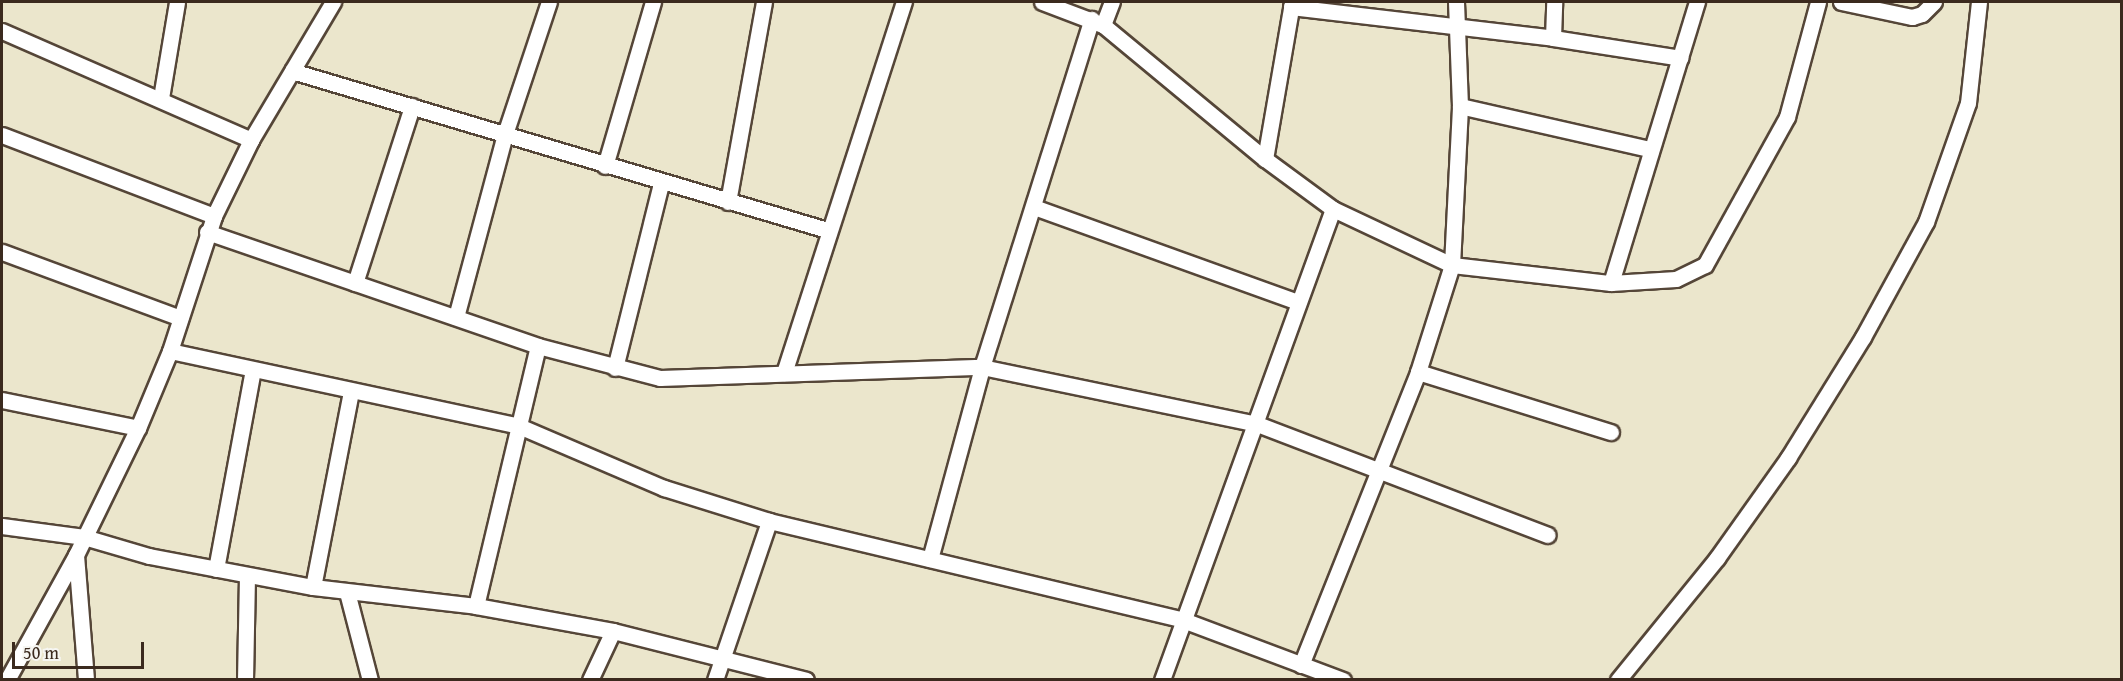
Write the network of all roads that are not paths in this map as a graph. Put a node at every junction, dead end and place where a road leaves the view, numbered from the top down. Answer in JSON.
{"nodes":[{"id":1,"x":177,"y":2,"type":"edge"},
{"id":2,"x":333,"y":2,"type":"edge"},
{"id":3,"x":549,"y":2,"type":"edge"},
{"id":4,"x":653,"y":2,"type":"edge"},
{"id":5,"x":764,"y":2,"type":"edge"},
{"id":6,"x":904,"y":2,"type":"edge"},
{"id":7,"x":1042,"y":2,"type":"edge"},
{"id":8,"x":1112,"y":2,"type":"edge"},
{"id":9,"x":1455,"y":2,"type":"edge"},
{"id":10,"x":1554,"y":2,"type":"edge"},
{"id":11,"x":1696,"y":2,"type":"edge"},
{"id":12,"x":1818,"y":2,"type":"edge"},
{"id":13,"x":1841,"y":2,"type":"edge"},
{"id":14,"x":1934,"y":2,"type":"edge"},
{"id":15,"x":1979,"y":2,"type":"edge"},
{"id":16,"x":1292,"y":4,"type":"edge"},
{"id":17,"x":1098,"y":22,"type":"junction"},
{"id":18,"x":1456,"y":28,"type":"junction"},
{"id":19,"x":2,"y":31,"type":"edge"},
{"id":20,"x":1553,"y":38,"type":"junction"},
{"id":21,"x":1680,"y":57,"type":"junction"},
{"id":22,"x":292,"y":71,"type":"junction"},
{"id":23,"x":161,"y":98,"type":"junction"},
{"id":24,"x":412,"y":106,"type":"junction"},
{"id":25,"x":1460,"y":106,"type":"junction"},
{"id":26,"x":505,"y":134,"type":"junction"},
{"id":27,"x":2,"y":135,"type":"edge"},
{"id":28,"x":251,"y":140,"type":"junction"},
{"id":29,"x":1650,"y":149,"type":"junction"},
{"id":30,"x":1265,"y":159,"type":"junction"},
{"id":31,"x":605,"y":166,"type":"junction"},
{"id":32,"x":662,"y":183,"type":"junction"},
{"id":33,"x":728,"y":202,"type":"junction"},
{"id":34,"x":1034,"y":207,"type":"junction"},
{"id":35,"x":1334,"y":209,"type":"junction"},
{"id":36,"x":214,"y":216,"type":"junction"},
{"id":37,"x":827,"y":230,"type":"junction"},
{"id":38,"x":207,"y":232,"type":"junction"},
{"id":39,"x":2,"y":252,"type":"edge"},
{"id":40,"x":1452,"y":265,"type":"junction"},
{"id":41,"x":355,"y":283,"type":"junction"},
{"id":42,"x":1611,"y":284,"type":"junction"},
{"id":43,"x":1299,"y":302,"type":"junction"},
{"id":44,"x":456,"y":317,"type":"junction"},
{"id":45,"x":180,"y":318,"type":"junction"},
{"id":46,"x":538,"y":346,"type":"junction"},
{"id":47,"x":170,"y":351,"type":"junction"},
{"id":48,"x":982,"y":367,"type":"junction"},
{"id":49,"x":615,"y":368,"type":"junction"},
{"id":50,"x":252,"y":370,"type":"junction"},
{"id":51,"x":1418,"y":372,"type":"junction"},
{"id":52,"x":784,"y":373,"type":"junction"},
{"id":53,"x":351,"y":391,"type":"junction"},
{"id":54,"x":2,"y":399,"type":"edge"},
{"id":55,"x":1257,"y":424,"type":"junction"},
{"id":56,"x":519,"y":426,"type":"junction"},
{"id":57,"x":138,"y":428,"type":"junction"},
{"id":58,"x":1611,"y":432,"type":"dead end"},
{"id":59,"x":1381,"y":468,"type":"junction"},
{"id":60,"x":769,"y":521,"type":"junction"},
{"id":61,"x":2,"y":526,"type":"edge"},
{"id":62,"x":1547,"y":535,"type":"dead end"},
{"id":63,"x":84,"y":537,"type":"junction"},
{"id":64,"x":76,"y":555,"type":"junction"},
{"id":65,"x":930,"y":559,"type":"junction"},
{"id":66,"x":216,"y":568,"type":"junction"},
{"id":67,"x":247,"y":575,"type":"junction"},
{"id":68,"x":313,"y":587,"type":"junction"},
{"id":69,"x":347,"y":592,"type":"junction"},
{"id":70,"x":476,"y":606,"type":"junction"},
{"id":71,"x":1183,"y":620,"type":"junction"},
{"id":72,"x":613,"y":631,"type":"junction"},
{"id":73,"x":722,"y":658,"type":"junction"},
{"id":74,"x":9,"y":661,"type":"edge"},
{"id":75,"x":1301,"y":665,"type":"junction"},
{"id":76,"x":7,"y":680,"type":"edge"},
{"id":77,"x":86,"y":680,"type":"edge"},
{"id":78,"x":245,"y":680,"type":"edge"},
{"id":79,"x":370,"y":680,"type":"edge"},
{"id":80,"x":590,"y":680,"type":"edge"},
{"id":81,"x":715,"y":680,"type":"edge"},
{"id":82,"x":806,"y":680,"type":"edge"},
{"id":83,"x":1162,"y":680,"type":"edge"},
{"id":84,"x":1343,"y":680,"type":"edge"},
{"id":85,"x":1618,"y":680,"type":"edge"}],
"edges":[{"from":1,"to":23,"type":"street"},
{"from":2,"to":22,"type":"street"},
{"from":3,"to":26,"type":"street"},
{"from":4,"to":31,"type":"street"},
{"from":5,"to":33,"type":"street"},
{"from":6,"to":37,"type":"street"},
{"from":7,"to":17,"type":"street"},
{"from":8,"to":17,"type":"street"},
{"from":9,"to":18,"type":"street"},
{"from":10,"to":20,"type":"street"},
{"from":11,"to":21,"type":"street"},
{"from":12,"to":42,"type":"street"},
{"from":13,"to":14,"type":"street"},
{"from":15,"to":85,"type":"street"},
{"from":16,"to":18,"type":"street"},
{"from":16,"to":30,"type":"street"},
{"from":17,"to":30,"type":"street"},
{"from":17,"to":34,"type":"street"},
{"from":18,"to":20,"type":"street"},
{"from":18,"to":25,"type":"street"},
{"from":19,"to":23,"type":"street"},
{"from":20,"to":21,"type":"street"},
{"from":21,"to":29,"type":"street"},
{"from":22,"to":24,"type":"street"},
{"from":22,"to":28,"type":"street"},
{"from":23,"to":28,"type":"street"},
{"from":24,"to":26,"type":"street"},
{"from":24,"to":41,"type":"street"},
{"from":25,"to":29,"type":"street"},
{"from":25,"to":40,"type":"street"},
{"from":26,"to":31,"type":"street"},
{"from":26,"to":44,"type":"street"},
{"from":27,"to":36,"type":"street"},
{"from":28,"to":36,"type":"street"},
{"from":29,"to":42,"type":"street"},
{"from":30,"to":35,"type":"street"},
{"from":31,"to":32,"type":"street"},
{"from":32,"to":33,"type":"street"},
{"from":32,"to":49,"type":"street"},
{"from":33,"to":37,"type":"street"},
{"from":34,"to":43,"type":"street"},
{"from":34,"to":48,"type":"street"},
{"from":35,"to":40,"type":"street"},
{"from":35,"to":43,"type":"street"},
{"from":36,"to":38,"type":"street"},
{"from":37,"to":52,"type":"street"},
{"from":38,"to":41,"type":"street"},
{"from":38,"to":45,"type":"street"},
{"from":39,"to":45,"type":"street"},
{"from":40,"to":42,"type":"street"},
{"from":40,"to":51,"type":"street"},
{"from":41,"to":44,"type":"street"},
{"from":43,"to":55,"type":"street"},
{"from":44,"to":46,"type":"street"},
{"from":45,"to":47,"type":"street"},
{"from":46,"to":49,"type":"street"},
{"from":46,"to":56,"type":"street"},
{"from":47,"to":50,"type":"street"},
{"from":47,"to":57,"type":"street"},
{"from":48,"to":52,"type":"street"},
{"from":48,"to":55,"type":"street"},
{"from":48,"to":65,"type":"street"},
{"from":49,"to":52,"type":"street"},
{"from":50,"to":53,"type":"street"},
{"from":50,"to":66,"type":"street"},
{"from":51,"to":58,"type":"street"},
{"from":51,"to":59,"type":"street"},
{"from":53,"to":56,"type":"street"},
{"from":53,"to":68,"type":"street"},
{"from":54,"to":57,"type":"street"},
{"from":55,"to":59,"type":"street"},
{"from":55,"to":71,"type":"street"},
{"from":56,"to":60,"type":"street"},
{"from":56,"to":70,"type":"street"},
{"from":57,"to":63,"type":"street"},
{"from":59,"to":62,"type":"street"},
{"from":59,"to":75,"type":"street"},
{"from":60,"to":65,"type":"street"},
{"from":60,"to":73,"type":"street"},
{"from":61,"to":63,"type":"street"},
{"from":63,"to":64,"type":"street"},
{"from":63,"to":66,"type":"street"},
{"from":64,"to":74,"type":"street"},
{"from":64,"to":77,"type":"street"},
{"from":65,"to":71,"type":"street"},
{"from":66,"to":67,"type":"street"},
{"from":67,"to":68,"type":"street"},
{"from":67,"to":78,"type":"street"},
{"from":68,"to":69,"type":"street"},
{"from":69,"to":70,"type":"street"},
{"from":69,"to":79,"type":"street"},
{"from":70,"to":72,"type":"street"},
{"from":71,"to":75,"type":"street"},
{"from":71,"to":83,"type":"street"},
{"from":72,"to":73,"type":"street"},
{"from":72,"to":80,"type":"street"},
{"from":73,"to":81,"type":"street"},
{"from":73,"to":82,"type":"street"},
{"from":74,"to":76,"type":"street"},
{"from":75,"to":84,"type":"street"}]}
